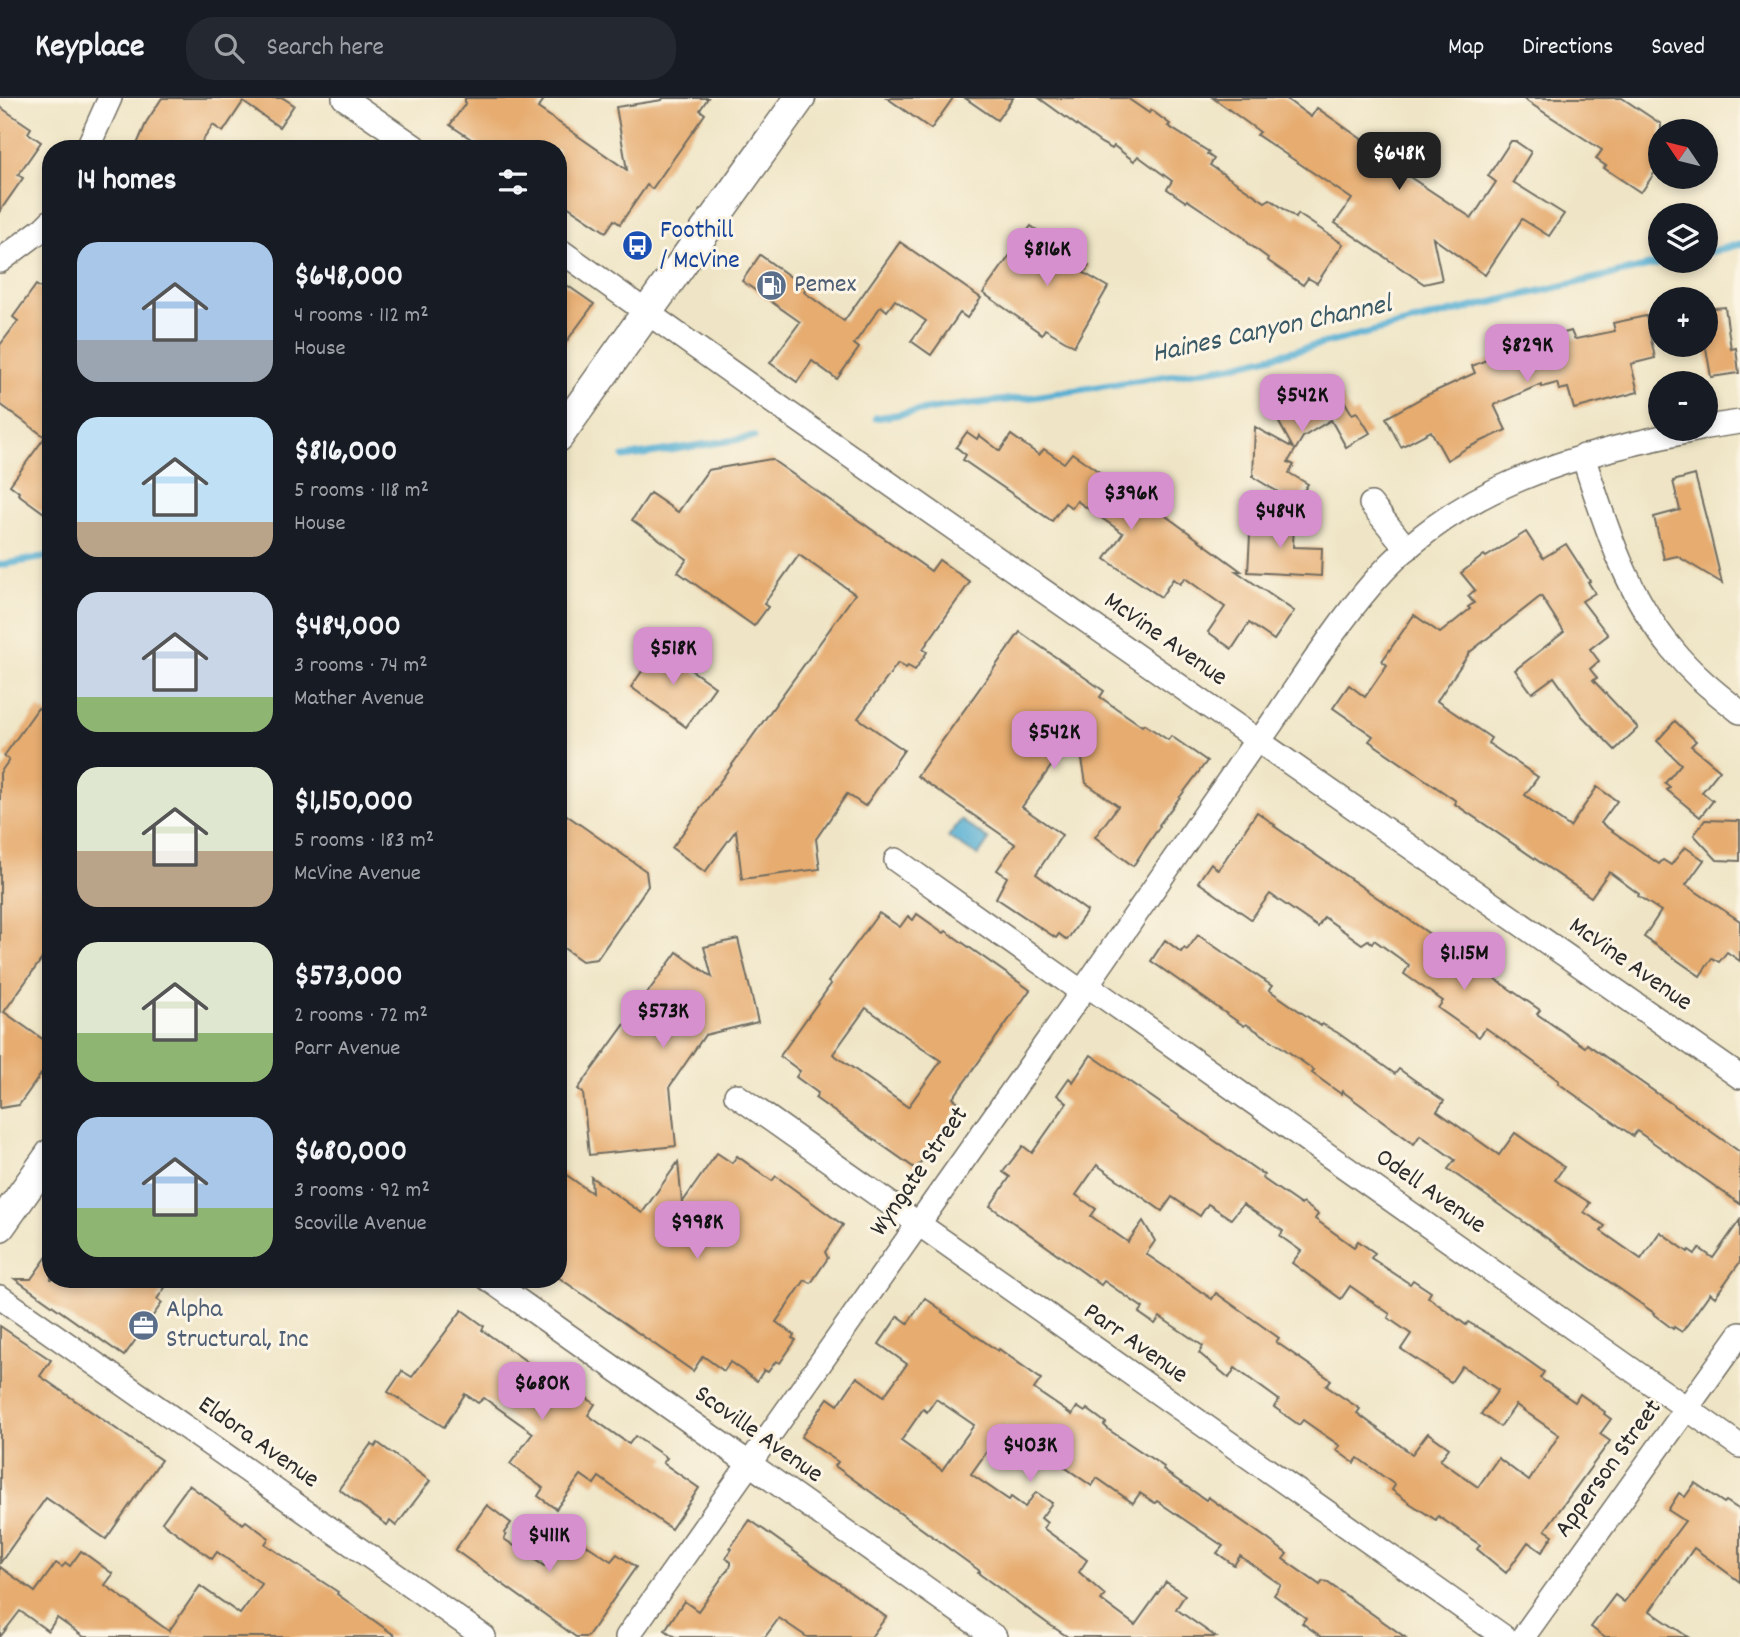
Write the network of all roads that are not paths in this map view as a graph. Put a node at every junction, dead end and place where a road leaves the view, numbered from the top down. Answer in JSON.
{"nodes":[{"id":1,"x":110,"y":98,"type":"edge"},
{"id":2,"x":344,"y":98,"type":"edge"},
{"id":3,"x":800,"y":98,"type":"edge"},
{"id":4,"x":91,"y":140,"type":"edge"},
{"id":5,"x":401,"y":140,"type":"edge"},
{"id":6,"x":42,"y":228,"type":"edge"},
{"id":7,"x":567,"y":255,"type":"edge"},
{"id":8,"x":0,"y":261,"type":"edge"},
{"id":9,"x":647,"y":312,"type":"junction"},
{"id":10,"x":1740,"y":422,"type":"edge"},
{"id":11,"x":567,"y":424,"type":"edge"},
{"id":12,"x":1718,"y":425,"type":"edge"},
{"id":13,"x":1648,"y":441,"type":"edge"},
{"id":14,"x":1583,"y":456,"type":"junction"},
{"id":15,"x":1371,"y":504,"type":"dead end"},
{"id":16,"x":1407,"y":549,"type":"junction"},
{"id":17,"x":1740,"y":712,"type":"edge"},
{"id":18,"x":1259,"y":739,"type":"junction"},
{"id":19,"x":896,"y":860,"type":"dead end"},
{"id":20,"x":1084,"y":989,"type":"junction"},
{"id":21,"x":1740,"y":1077,"type":"edge"},
{"id":22,"x":736,"y":1096,"type":"dead end"},
{"id":23,"x":42,"y":1167,"type":"edge"},
{"id":24,"x":917,"y":1224,"type":"junction"},
{"id":25,"x":0,"y":1226,"type":"edge"},
{"id":26,"x":501,"y":1288,"type":"edge"},
{"id":27,"x":0,"y":1297,"type":"edge"},
{"id":28,"x":1740,"y":1334,"type":"edge"},
{"id":29,"x":1687,"y":1409,"type":"junction"},
{"id":30,"x":1740,"y":1446,"type":"edge"},
{"id":31,"x":750,"y":1463,"type":"junction"},
{"id":32,"x":484,"y":1637,"type":"edge"},
{"id":33,"x":627,"y":1637,"type":"edge"},
{"id":34,"x":995,"y":1637,"type":"edge"},
{"id":35,"x":1504,"y":1637,"type":"edge"},
{"id":36,"x":1523,"y":1637,"type":"edge"}],
"edges":[{"from":1,"to":4,"type":"street"},
{"from":2,"to":5,"type":"street"},
{"from":3,"to":9,"type":"main road"},
{"from":6,"to":8,"type":"street"},
{"from":7,"to":9,"type":"street","name":"McVine Avenue"},
{"from":9,"to":11,"type":"main road"},
{"from":9,"to":18,"type":"street","name":"McVine Avenue"},
{"from":10,"to":12,"type":"street"},
{"from":13,"to":14,"type":"street","name":"Wyngate Street"},
{"from":14,"to":16,"type":"street","name":"Wyngate Street"},
{"from":14,"to":17,"type":"street"},
{"from":15,"to":16,"type":"street"},
{"from":16,"to":18,"type":"street","name":"Wyngate Street"},
{"from":18,"to":20,"type":"street","name":"Wyngate Street"},
{"from":18,"to":21,"type":"street","name":"McVine Avenue"},
{"from":19,"to":20,"type":"street","name":"Odell Avenue"},
{"from":20,"to":24,"type":"street","name":"Wyngate Street"},
{"from":20,"to":29,"type":"street","name":"Odell Avenue"},
{"from":22,"to":24,"type":"street","name":"Parr Avenue"},
{"from":23,"to":25,"type":"main road"},
{"from":24,"to":31,"type":"street","name":"Wyngate Street"},
{"from":24,"to":35,"type":"street","name":"Parr Avenue"},
{"from":26,"to":31,"type":"street","name":"Scoville Avenue"},
{"from":27,"to":32,"type":"street","name":"Eldora Avenue"},
{"from":28,"to":29,"type":"street","name":"Apperson Street"},
{"from":29,"to":30,"type":"street","name":"Odell Avenue"},
{"from":29,"to":36,"type":"street","name":"Apperson Street"},
{"from":31,"to":33,"type":"street","name":"Wyngate Street"},
{"from":31,"to":34,"type":"street","name":"Scoville Avenue"}]}
